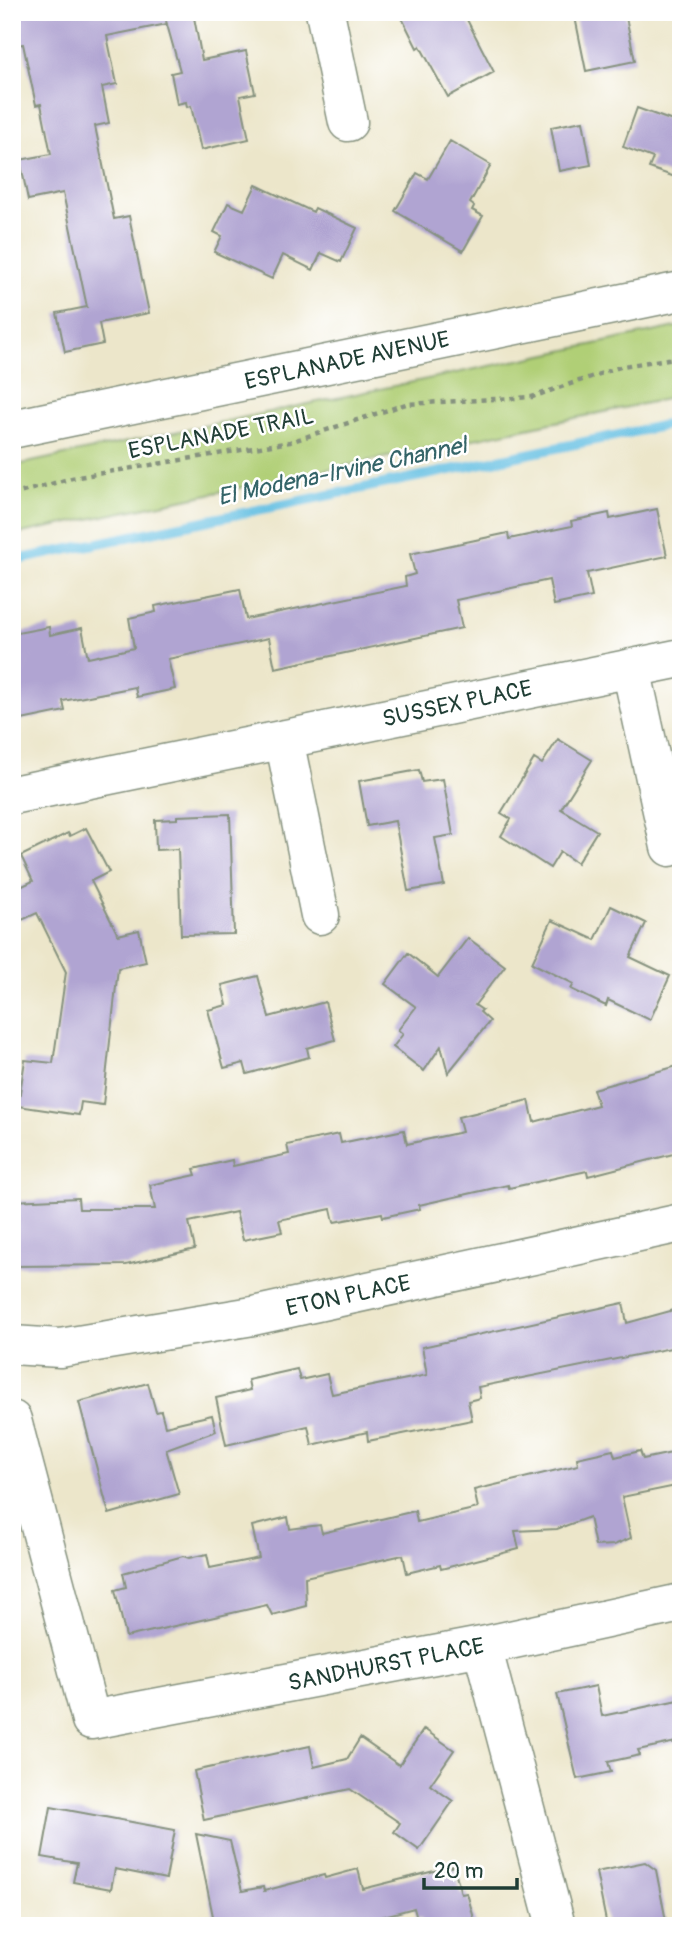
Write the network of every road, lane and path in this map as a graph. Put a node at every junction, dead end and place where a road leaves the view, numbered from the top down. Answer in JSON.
{"nodes":[{"id":1,"x":325,"y":12,"type":"edge"},
{"id":2,"x":348,"y":122,"type":"dead end"},
{"id":3,"x":681,"y":291,"type":"edge"},
{"id":4,"x":681,"y":357,"type":"edge"},
{"id":5,"x":12,"y":429,"type":"edge"},
{"id":6,"x":12,"y":495,"type":"edge"},
{"id":7,"x":681,"y":658,"type":"edge"},
{"id":8,"x":631,"y":668,"type":"junction"},
{"id":9,"x":284,"y":739,"type":"junction"},
{"id":10,"x":12,"y":795,"type":"edge"},
{"id":11,"x":670,"y":847,"type":"dead end"},
{"id":12,"x":320,"y":915,"type":"dead end"},
{"id":13,"x":681,"y":1223,"type":"edge"},
{"id":14,"x":12,"y":1345,"type":"edge"},
{"id":15,"x":12,"y":1420,"type":"edge"},
{"id":16,"x":681,"y":1603,"type":"edge"},
{"id":17,"x":482,"y":1646,"type":"junction"},
{"id":18,"x":556,"y":1926,"type":"edge"}],
"edges":[{"from":1,"to":2,"type":"street"},
{"from":3,"to":5,"type":"street","name":"ESPLANADE AVENUE"},
{"from":4,"to":6,"type":"path","name":"ESPLANADE TRAIL"},
{"from":7,"to":8,"type":"street","name":"SUSSEX PLACE"},
{"from":8,"to":9,"type":"street","name":"SUSSEX PLACE"},
{"from":8,"to":11,"type":"street"},
{"from":9,"to":10,"type":"street","name":"SUSSEX PLACE"},
{"from":9,"to":12,"type":"street"},
{"from":13,"to":14,"type":"street","name":"ETON PLACE"},
{"from":15,"to":17,"type":"street","name":"SANDHURST PLACE"},
{"from":16,"to":17,"type":"street","name":"SANDHURST PLACE"},
{"from":17,"to":18,"type":"street"}]}
